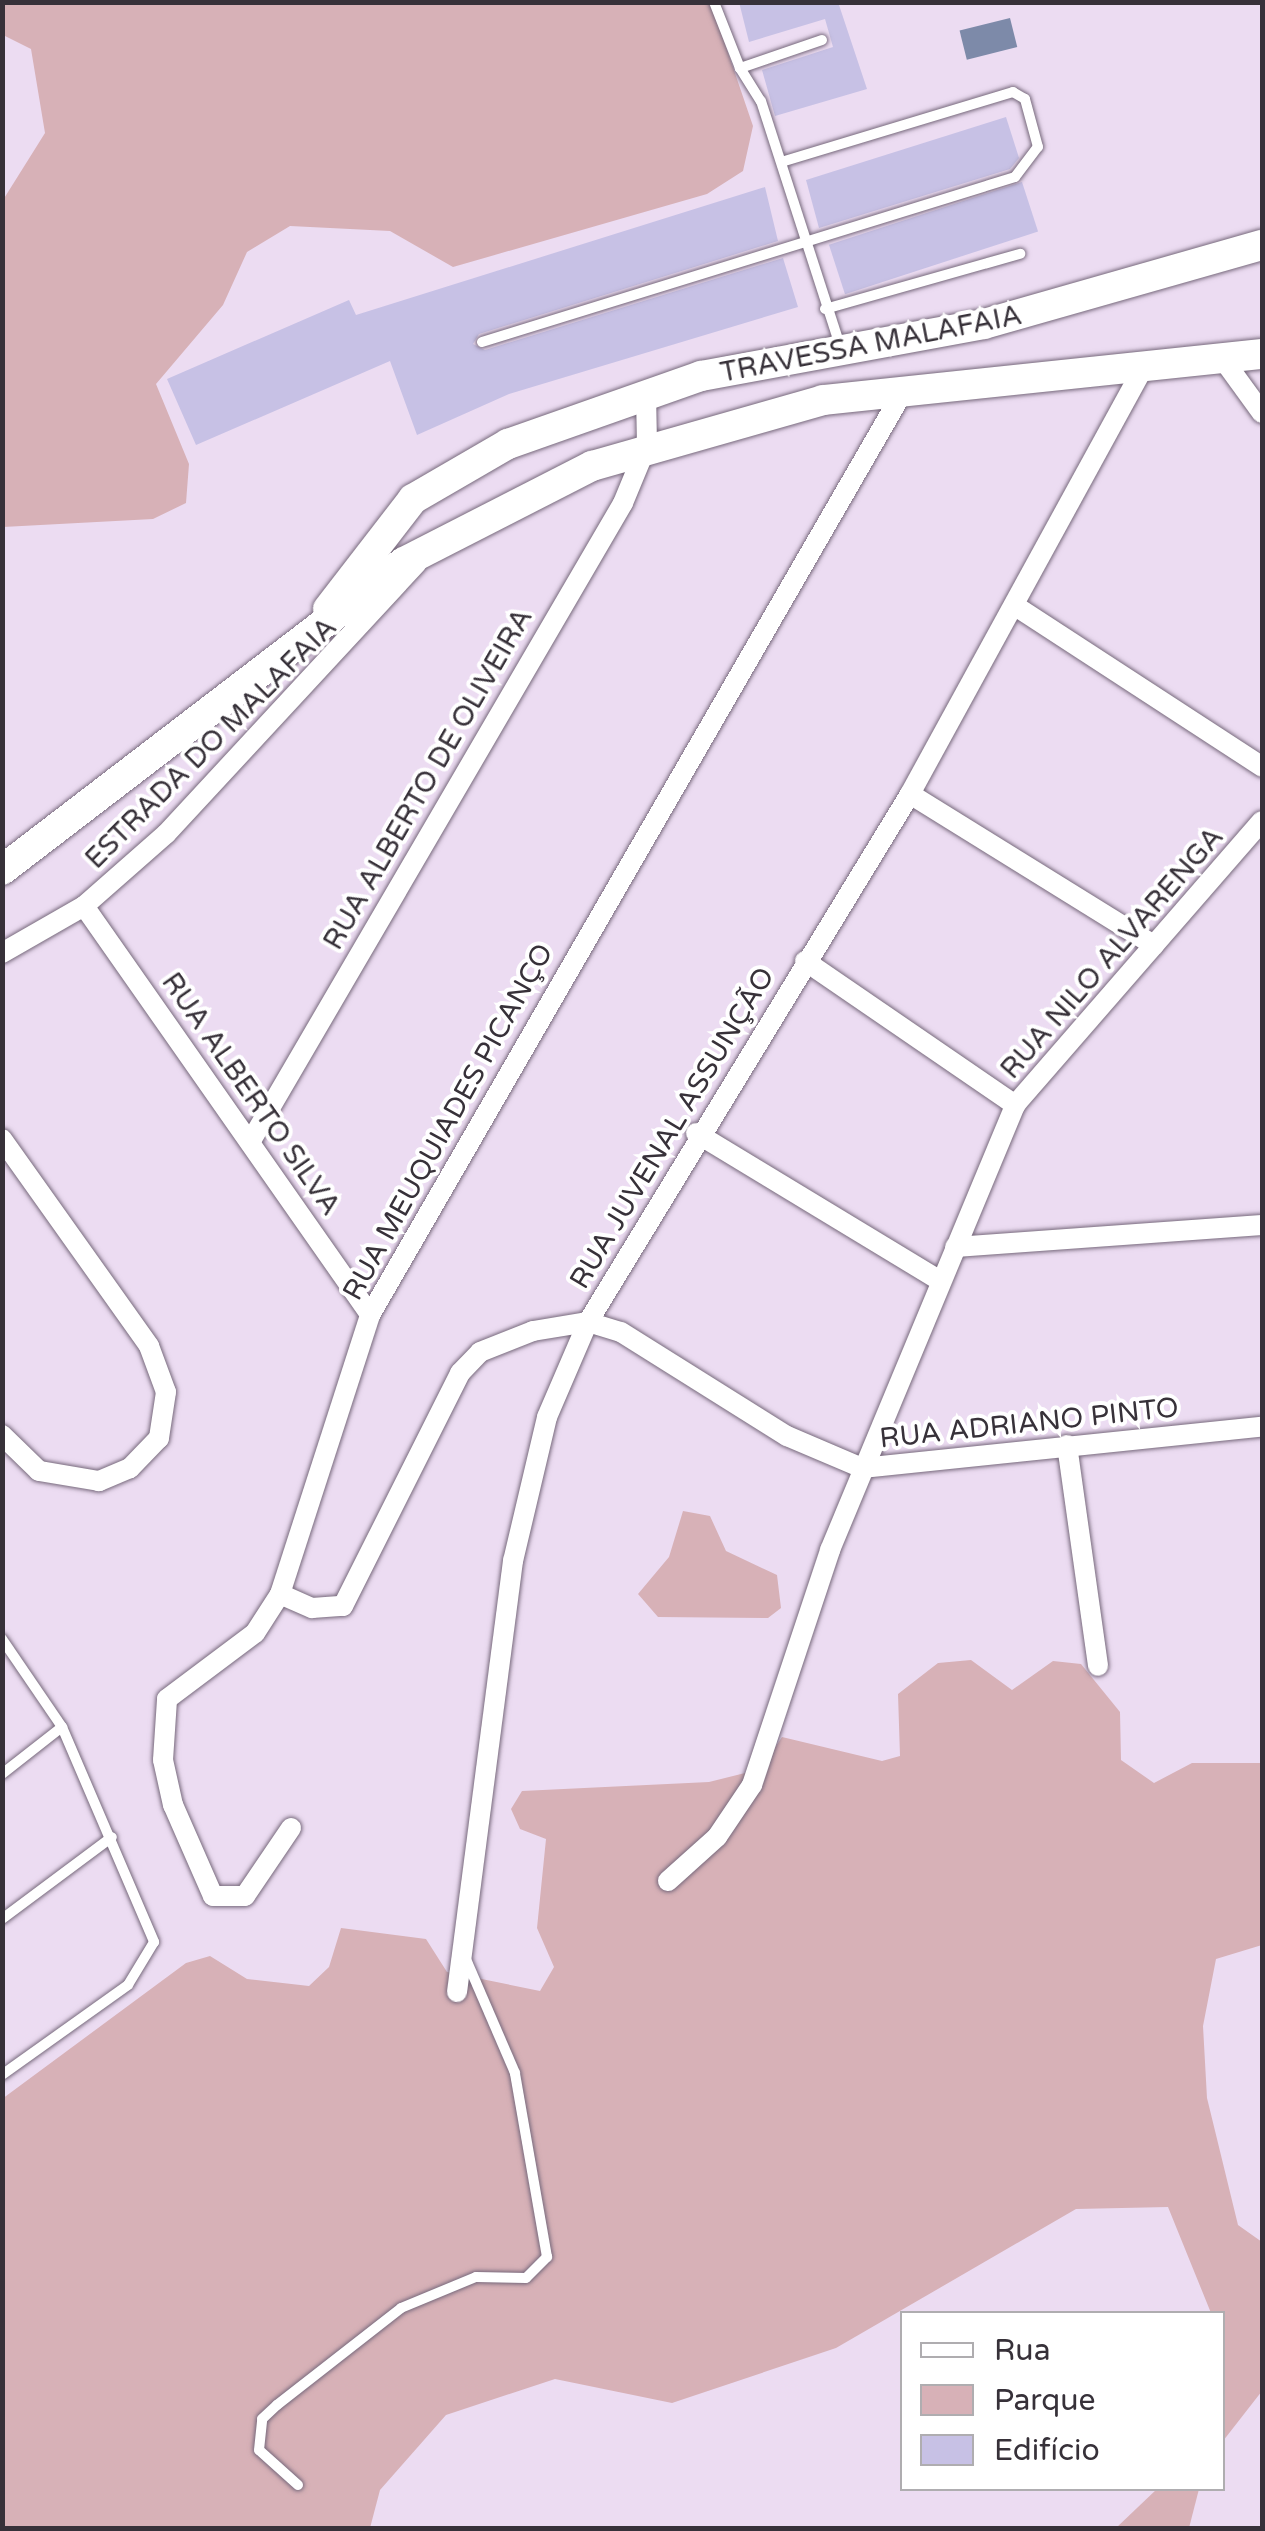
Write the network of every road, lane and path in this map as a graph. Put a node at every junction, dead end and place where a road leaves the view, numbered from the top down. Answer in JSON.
{"nodes":[{"id":1,"x":714,"y":2,"type":"edge"},
{"id":2,"x":822,"y":40,"type":"dead end"},
{"id":3,"x":740,"y":68,"type":"junction"},
{"id":4,"x":781,"y":162,"type":"junction"},
{"id":5,"x":803,"y":245,"type":"junction"},
{"id":6,"x":1262,"y":245,"type":"edge"},
{"id":7,"x":1020,"y":254,"type":"dead end"},
{"id":8,"x":826,"y":309,"type":"junction"},
{"id":9,"x":482,"y":342,"type":"dead end"},
{"id":10,"x":842,"y":348,"type":"junction"},
{"id":11,"x":1262,"y":354,"type":"edge"},
{"id":12,"x":1222,"y":358,"type":"junction"},
{"id":13,"x":1144,"y":367,"type":"junction"},
{"id":14,"x":904,"y":390,"type":"junction"},
{"id":15,"x":646,"y":392,"type":"junction"},
{"id":16,"x":1262,"y":413,"type":"edge"},
{"id":17,"x":647,"y":446,"type":"junction"},
{"id":18,"x":434,"y":543,"type":"junction"},
{"id":19,"x":1017,"y":607,"type":"junction"},
{"id":20,"x":319,"y":624,"type":"junction"},
{"id":21,"x":1262,"y":767,"type":"edge"},
{"id":22,"x":910,"y":794,"type":"junction"},
{"id":23,"x":1262,"y":820,"type":"edge"},
{"id":24,"x":2,"y":870,"type":"edge"},
{"id":25,"x":84,"y":906,"type":"junction"},
{"id":26,"x":1154,"y":945,"type":"junction"},
{"id":27,"x":2,"y":953,"type":"edge"},
{"id":28,"x":805,"y":961,"type":"junction"},
{"id":29,"x":1016,"y":1106,"type":"junction"},
{"id":30,"x":696,"y":1133,"type":"junction"},
{"id":31,"x":252,"y":1139,"type":"junction"},
{"id":32,"x":2,"y":1140,"type":"edge"},
{"id":33,"x":1262,"y":1226,"type":"edge"},
{"id":34,"x":954,"y":1247,"type":"junction"},
{"id":35,"x":939,"y":1280,"type":"junction"},
{"id":36,"x":370,"y":1315,"type":"junction"},
{"id":37,"x":588,"y":1322,"type":"junction"},
{"id":38,"x":1262,"y":1427,"type":"edge"},
{"id":39,"x":2,"y":1435,"type":"edge"},
{"id":40,"x":1067,"y":1446,"type":"junction"},
{"id":41,"x":862,"y":1468,"type":"junction"},
{"id":42,"x":280,"y":1594,"type":"junction"},
{"id":43,"x":2,"y":1639,"type":"edge"},
{"id":44,"x":1098,"y":1666,"type":"dead end"},
{"id":45,"x":62,"y":1727,"type":"junction"},
{"id":46,"x":2,"y":1774,"type":"edge"},
{"id":47,"x":291,"y":1828,"type":"dead end"},
{"id":48,"x":112,"y":1837,"type":"junction"},
{"id":49,"x":668,"y":1881,"type":"dead end"},
{"id":50,"x":2,"y":1919,"type":"edge"},
{"id":51,"x":466,"y":1958,"type":"junction"},
{"id":52,"x":457,"y":1992,"type":"dead end"},
{"id":53,"x":2,"y":2075,"type":"edge"},
{"id":54,"x":298,"y":2485,"type":"dead end"}],
"edges":[{"from":1,"to":3,"type":"lane"},
{"from":2,"to":3,"type":"lane"},
{"from":3,"to":4,"type":"lane"},
{"from":4,"to":5,"type":"lane"},
{"from":4,"to":5,"type":"lane"},
{"from":5,"to":8,"type":"lane"},
{"from":5,"to":9,"type":"lane"},
{"from":6,"to":10,"type":"main road","name":"TRAVESSA MALAFAIA"},
{"from":7,"to":8,"type":"lane"},
{"from":8,"to":10,"type":"lane"},
{"from":10,"to":15,"type":"main road","name":"TRAVESSA MALAFAIA"},
{"from":11,"to":12,"type":"main road"},
{"from":12,"to":13,"type":"main road"},
{"from":12,"to":16,"type":"street"},
{"from":13,"to":14,"type":"main road"},
{"from":13,"to":19,"type":"street","name":"RUA JUVENAL ASSUNÇÃO"},
{"from":14,"to":17,"type":"main road"},
{"from":14,"to":36,"type":"street","name":"RUA MEUQUIADES PICANÇO"},
{"from":15,"to":17,"type":"street"},
{"from":15,"to":20,"type":"main road","name":"TRAVESSA MALAFAIA"},
{"from":17,"to":18,"type":"main road"},
{"from":17,"to":31,"type":"street","name":"RUA ALBERTO DE OLIVEIRA"},
{"from":18,"to":20,"type":"main road"},
{"from":18,"to":25,"type":"street","name":"ESTRADA DO MALAFAIA"},
{"from":19,"to":21,"type":"street"},
{"from":19,"to":22,"type":"street","name":"RUA JUVENAL ASSUNÇÃO"},
{"from":20,"to":24,"type":"main road"},
{"from":22,"to":26,"type":"street"},
{"from":22,"to":28,"type":"street","name":"RUA JUVENAL ASSUNÇÃO"},
{"from":23,"to":26,"type":"street","name":"RUA NILO ALVARENGA"},
{"from":25,"to":27,"type":"street","name":"ESTRADA DO MALAFAIA"},
{"from":25,"to":31,"type":"street","name":"RUA ALBERTO SILVA"},
{"from":26,"to":29,"type":"street","name":"RUA NILO ALVARENGA"},
{"from":28,"to":29,"type":"street"},
{"from":28,"to":30,"type":"street","name":"RUA JUVENAL ASSUNÇÃO"},
{"from":29,"to":34,"type":"street","name":"RUA NILO ALVARENGA"},
{"from":30,"to":35,"type":"street"},
{"from":30,"to":37,"type":"street","name":"RUA JUVENAL ASSUNÇÃO"},
{"from":31,"to":36,"type":"street","name":"RUA ALBERTO SILVA"},
{"from":32,"to":39,"type":"street"},
{"from":33,"to":34,"type":"street"},
{"from":34,"to":35,"type":"street","name":"RUA NILO ALVARENGA"},
{"from":35,"to":41,"type":"street","name":"RUA NILO ALVARENGA"},
{"from":36,"to":42,"type":"street","name":"RUA MEUQUIADES PICANÇO"},
{"from":37,"to":41,"type":"street","name":"RUA ADRIANO PINTO"},
{"from":37,"to":42,"type":"street"},
{"from":37,"to":51,"type":"street","name":"RUA JUVENAL ASSUNÇÃO"},
{"from":38,"to":40,"type":"street","name":"RUA ADRIANO PINTO"},
{"from":40,"to":41,"type":"street","name":"RUA ADRIANO PINTO"},
{"from":40,"to":44,"type":"street"},
{"from":41,"to":49,"type":"street","name":"RUA NILO ALVARENGA"},
{"from":42,"to":47,"type":"street","name":"RUA MEUQUIADES PICANÇO"},
{"from":43,"to":45,"type":"lane"},
{"from":45,"to":46,"type":"lane"},
{"from":45,"to":48,"type":"lane"},
{"from":48,"to":50,"type":"lane"},
{"from":48,"to":53,"type":"lane"},
{"from":51,"to":52,"type":"street","name":"RUA JUVENAL ASSUNÇÃO"},
{"from":51,"to":54,"type":"lane"}]}
